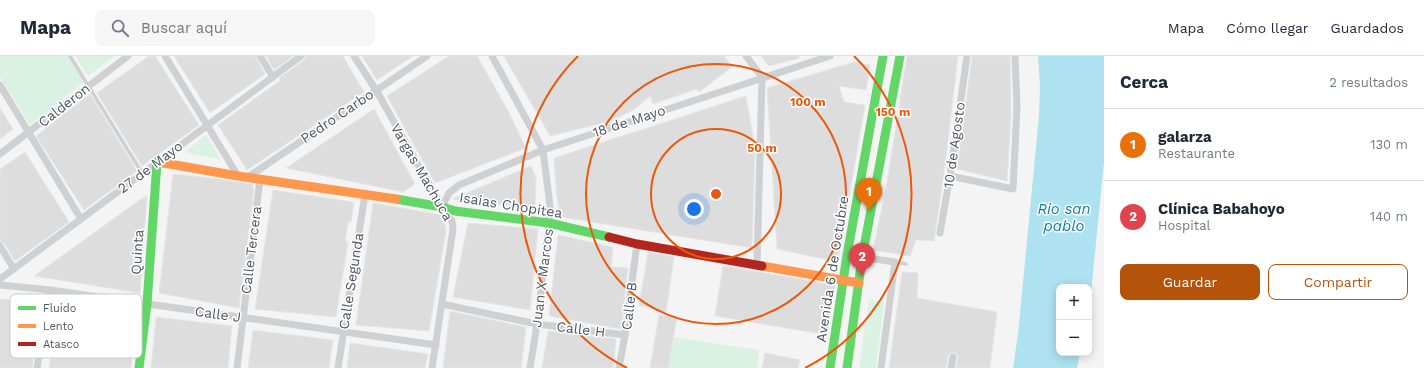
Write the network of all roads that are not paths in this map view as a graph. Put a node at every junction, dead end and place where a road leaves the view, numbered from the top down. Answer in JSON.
{"nodes":[{"id":1,"x":70,"y":56,"type":"edge"},
{"id":2,"x":128,"y":56,"type":"edge"},
{"id":3,"x":165,"y":56,"type":"edge"},
{"id":4,"x":260,"y":56,"type":"edge"},
{"id":5,"x":301,"y":56,"type":"edge"},
{"id":6,"x":354,"y":56,"type":"edge"},
{"id":7,"x":427,"y":56,"type":"edge"},
{"id":8,"x":492,"y":56,"type":"edge"},
{"id":9,"x":746,"y":56,"type":"edge"},
{"id":10,"x":830,"y":56,"type":"edge"},
{"id":11,"x":883,"y":56,"type":"edge"},
{"id":12,"x":900,"y":56,"type":"edge"},
{"id":13,"x":967,"y":56,"type":"edge"},
{"id":14,"x":1015,"y":56,"type":"edge"},
{"id":15,"x":273,"y":77,"type":"junction"},
{"id":16,"x":762,"y":77,"type":"junction"},
{"id":17,"x":0,"y":85,"type":"edge"},
{"id":18,"x":89,"y":86,"type":"junction"},
{"id":19,"x":376,"y":90,"type":"junction"},
{"id":20,"x":208,"y":125,"type":"junction"},
{"id":21,"x":29,"y":133,"type":"junction"},
{"id":22,"x":543,"y":150,"type":"junction"},
{"id":23,"x":0,"y":154,"type":"edge"},
{"id":24,"x":157,"y":162,"type":"junction"},
{"id":25,"x":142,"y":173,"type":"junction"},
{"id":26,"x":238,"y":176,"type":"junction"},
{"id":27,"x":950,"y":176,"type":"junction"},
{"id":28,"x":248,"y":178,"type":"junction"},
{"id":29,"x":260,"y":180,"type":"junction"},
{"id":30,"x":365,"y":194,"type":"junction"},
{"id":31,"x":442,"y":207,"type":"junction"},
{"id":32,"x":81,"y":219,"type":"junction"},
{"id":33,"x":549,"y":223,"type":"junction"},
{"id":34,"x":940,"y":234,"type":"dead end"},
{"id":35,"x":637,"y":244,"type":"junction"},
{"id":36,"x":0,"y":246,"type":"edge"},
{"id":37,"x":847,"y":255,"type":"junction"},
{"id":38,"x":862,"y":258,"type":"junction"},
{"id":39,"x":895,"y":262,"type":"junction"},
{"id":40,"x":906,"y":264,"type":"dead end"},
{"id":41,"x":757,"y":265,"type":"junction"},
{"id":42,"x":14,"y":269,"type":"junction"},
{"id":43,"x":0,"y":279,"type":"edge"},
{"id":44,"x":843,"y":280,"type":"junction"},
{"id":45,"x":859,"y":283,"type":"junction"},
{"id":46,"x":0,"y":285,"type":"edge"},
{"id":47,"x":50,"y":290,"type":"junction"},
{"id":48,"x":49,"y":294,"type":"edge"},
{"id":49,"x":78,"y":294,"type":"edge"},
{"id":50,"x":142,"y":303,"type":"edge"},
{"id":51,"x":147,"y":304,"type":"junction"},
{"id":52,"x":442,"y":304,"type":"junction"},
{"id":53,"x":243,"y":317,"type":"junction"},
{"id":54,"x":537,"y":324,"type":"junction"},
{"id":55,"x":343,"y":331,"type":"junction"},
{"id":56,"x":625,"y":334,"type":"junction"},
{"id":57,"x":142,"y":344,"type":"edge"},
{"id":58,"x":436,"y":345,"type":"junction"},
{"id":59,"x":39,"y":358,"type":"edge"},
{"id":60,"x":140,"y":358,"type":"edge"},
{"id":61,"x":952,"y":358,"type":"dead end"},
{"id":62,"x":37,"y":368,"type":"edge"},
{"id":63,"x":139,"y":368,"type":"edge"},
{"id":64,"x":237,"y":368,"type":"edge"},
{"id":65,"x":338,"y":368,"type":"edge"},
{"id":66,"x":432,"y":368,"type":"edge"},
{"id":67,"x":530,"y":368,"type":"edge"},
{"id":68,"x":620,"y":368,"type":"edge"},
{"id":69,"x":830,"y":368,"type":"edge"},
{"id":70,"x":847,"y":368,"type":"edge"},
{"id":71,"x":882,"y":368,"type":"edge"},
{"id":72,"x":951,"y":368,"type":"edge"}],
"edges":[{"from":1,"to":18,"type":"lane"},
{"from":2,"to":18,"type":"street","name":"Calderon"},
{"from":3,"to":20,"type":"street"},
{"from":4,"to":15,"type":"street"},
{"from":5,"to":15,"type":"street","name":"27 de Mayo"},
{"from":6,"to":19,"type":"street","name":"Vargas Machuca"},
{"from":7,"to":19,"type":"street","name":"Pedro Carbo"},
{"from":8,"to":22,"type":"street","name":"Juan X Marcos"},
{"from":9,"to":16,"type":"street"},
{"from":10,"to":16,"type":"street","name":"18 de Mayo"},
{"from":11,"to":37,"type":"street","name":"Avenida 6 de Octubre"},
{"from":12,"to":38,"type":"street","name":"Avenida 6 de Octubre"},
{"from":13,"to":27,"type":"street","name":"10 de Agosto"},
{"from":14,"to":27,"type":"street"},
{"from":15,"to":20,"type":"street","name":"27 de Mayo"},
{"from":16,"to":22,"type":"street","name":"18 de Mayo"},
{"from":16,"to":41,"type":"street"},
{"from":17,"to":21,"type":"street"},
{"from":18,"to":21,"type":"street","name":"Calderon"},
{"from":18,"to":25,"type":"lane"},
{"from":19,"to":28,"type":"street","name":"Pedro Carbo"},
{"from":19,"to":31,"type":"street","name":"Vargas Machuca"},
{"from":20,"to":24,"type":"street","name":"27 de Mayo"},
{"from":20,"to":26,"type":"street"},
{"from":21,"to":23,"type":"street","name":"Calderon"},
{"from":21,"to":32,"type":"street"},
{"from":22,"to":31,"type":"street","name":"18 de Mayo"},
{"from":22,"to":33,"type":"street","name":"Juan X Marcos"},
{"from":24,"to":25,"type":"street","name":"27 de Mayo"},
{"from":24,"to":26,"type":"street","name":"Isaias Chopitea"},
{"from":24,"to":51,"type":"street","name":"Quinta"},
{"from":25,"to":32,"type":"street","name":"27 de Mayo"},
{"from":26,"to":28,"type":"street","name":"Isaias Chopitea"},
{"from":27,"to":34,"type":"street","name":"10 de Agosto"},
{"from":28,"to":29,"type":"street","name":"Isaias Chopitea"},
{"from":29,"to":30,"type":"street","name":"Isaias Chopitea"},
{"from":29,"to":53,"type":"street","name":"Calle Tercera"},
{"from":30,"to":31,"type":"street","name":"Isaias Chopitea"},
{"from":30,"to":55,"type":"street","name":"Calle Segunda"},
{"from":31,"to":33,"type":"street","name":"Isaias Chopitea"},
{"from":31,"to":52,"type":"street","name":"Vargas Machuca"},
{"from":32,"to":42,"type":"street","name":"27 de Mayo"},
{"from":33,"to":35,"type":"street","name":"Isaias Chopitea"},
{"from":33,"to":54,"type":"street","name":"Juan X Marcos"},
{"from":35,"to":41,"type":"street","name":"Isaias Chopitea"},
{"from":35,"to":56,"type":"street","name":"Calle B"},
{"from":36,"to":42,"type":"street"},
{"from":37,"to":38,"type":"street"},
{"from":37,"to":44,"type":"street","name":"Avenida 6 de Octubre"},
{"from":38,"to":39,"type":"street"},
{"from":38,"to":45,"type":"street","name":"Avenida 6 de Octubre"},
{"from":39,"to":40,"type":"lane"},
{"from":39,"to":71,"type":"street"},
{"from":41,"to":44,"type":"street","name":"Isaias Chopitea"},
{"from":42,"to":43,"type":"street","name":"27 de Mayo"},
{"from":44,"to":45,"type":"street","name":"Isaias Chopitea"},
{"from":44,"to":69,"type":"street","name":"Avenida 6 de Octubre"},
{"from":45,"to":70,"type":"street","name":"Avenida 6 de Octubre"},
{"from":46,"to":47,"type":"street","name":"Calle J"},
{"from":47,"to":48,"type":"street"},
{"from":47,"to":49,"type":"street","name":"Calle J"},
{"from":50,"to":51,"type":"street","name":"Calle J"},
{"from":51,"to":53,"type":"street","name":"Calle J"},
{"from":51,"to":57,"type":"street","name":"Quinta"},
{"from":52,"to":54,"type":"street","name":"Calle H"},
{"from":52,"to":58,"type":"street","name":"Vargas Machuca"},
{"from":53,"to":55,"type":"street","name":"Calle J"},
{"from":53,"to":64,"type":"street","name":"Calle Tercera"},
{"from":54,"to":56,"type":"street","name":"Calle H"},
{"from":54,"to":67,"type":"street","name":"Juan X Marcos"},
{"from":55,"to":58,"type":"street","name":"Calle J"},
{"from":55,"to":65,"type":"street","name":"Calle Segunda"},
{"from":56,"to":68,"type":"street","name":"Calle B"},
{"from":58,"to":66,"type":"street","name":"Vargas Machuca"},
{"from":59,"to":62,"type":"street"},
{"from":60,"to":63,"type":"street","name":"Quinta"},
{"from":61,"to":72,"type":"street"}]}
